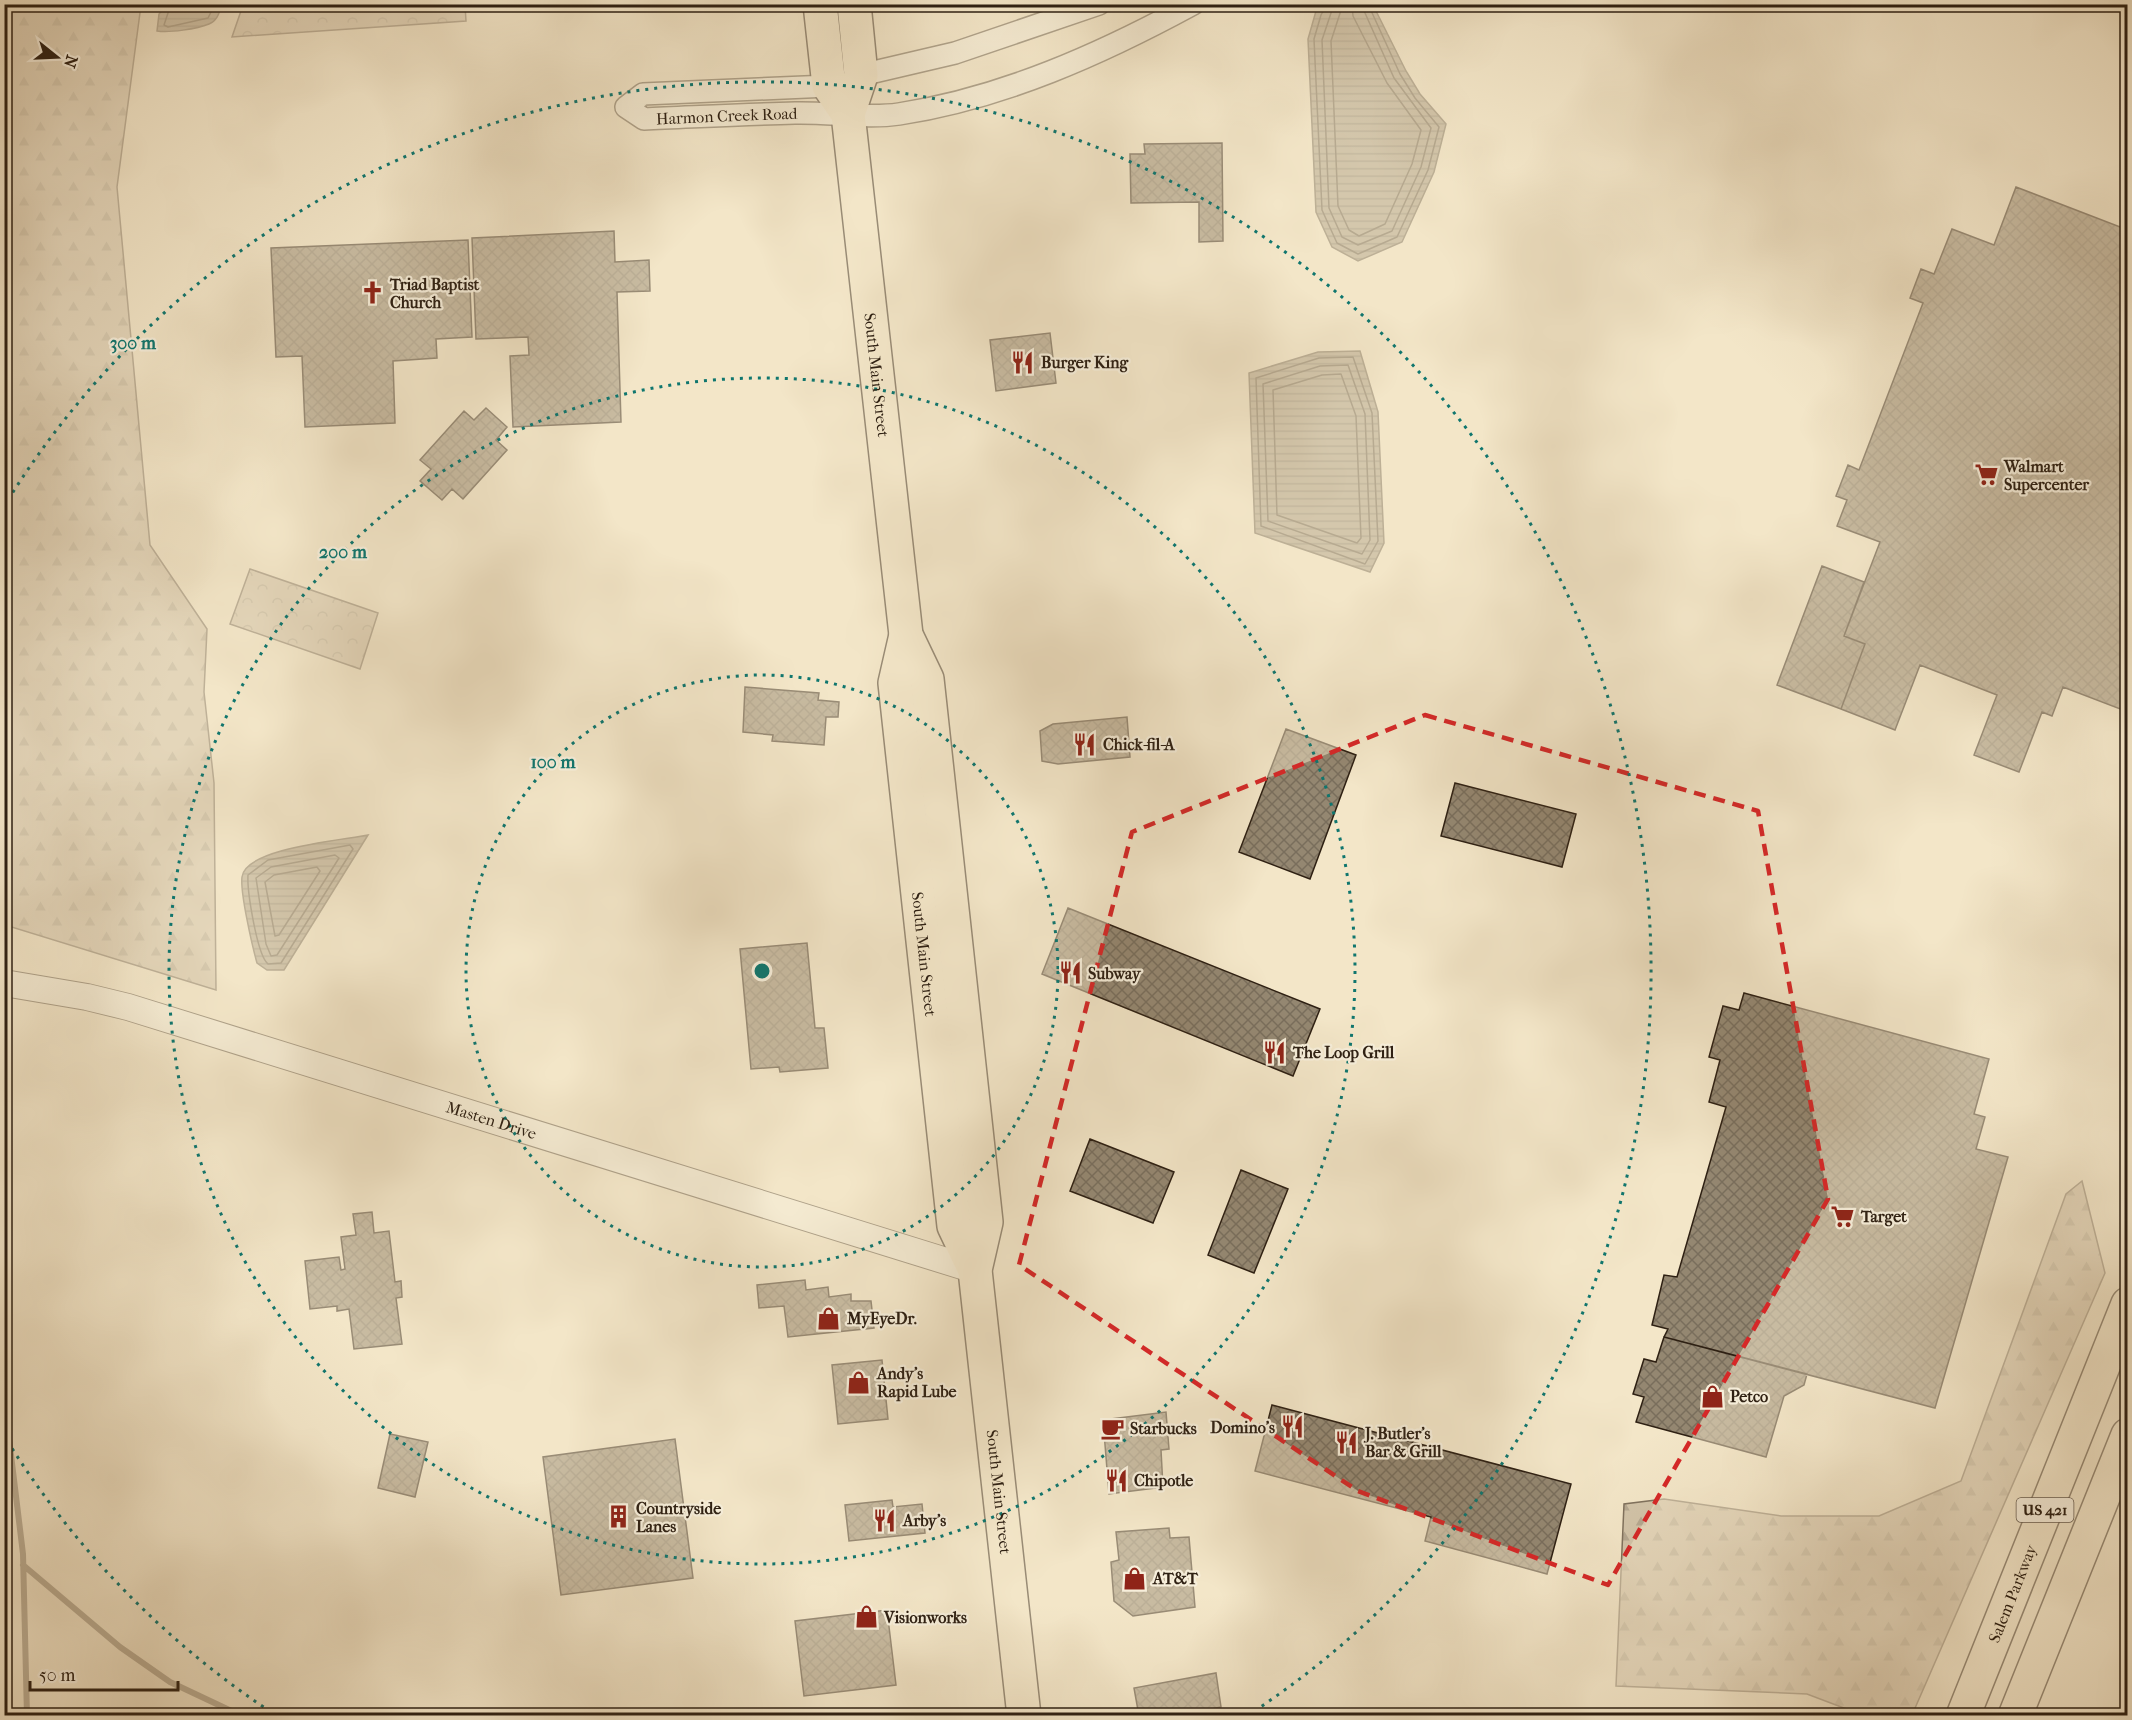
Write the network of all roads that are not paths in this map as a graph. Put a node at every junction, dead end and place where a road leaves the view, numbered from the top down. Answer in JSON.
{"nodes":[{"id":1,"x":820,"y":4,"type":"edge"},
{"id":2,"x":854,"y":4,"type":"edge"},
{"id":3,"x":1100,"y":4,"type":"edge"},
{"id":4,"x":1193,"y":4,"type":"edge"},
{"id":5,"x":861,"y":75,"type":"junction"},
{"id":6,"x":829,"y":86,"type":"junction"},
{"id":7,"x":848,"y":114,"type":"junction"},
{"id":8,"x":4,"y":983,"type":"edge"},
{"id":9,"x":975,"y":1270,"type":"junction"},
{"id":10,"x":2127,"y":1304,"type":"edge"},
{"id":11,"x":2127,"y":1435,"type":"edge"},
{"id":12,"x":1024,"y":1716,"type":"edge"},
{"id":13,"x":1963,"y":1716,"type":"edge"},
{"id":14,"x":2015,"y":1716,"type":"edge"}],
"edges":[{"from":1,"to":6,"type":"main road","name":"South Main Street"},
{"from":2,"to":5,"type":"main road","name":"South Main Street"},
{"from":3,"to":5,"type":"street","name":"Harmon Creek Road"},
{"from":4,"to":7,"type":"street","name":"Harmon Creek Road"},
{"from":5,"to":6,"type":"street","name":"Harmon Creek Road"},
{"from":5,"to":7,"type":"main road","name":"South Main Street"},
{"from":6,"to":7,"type":"main road","name":"South Main Street"},
{"from":6,"to":7,"type":"street","name":"Harmon Creek Road"},
{"from":7,"to":9,"type":"main road","name":"South Main Street"},
{"from":8,"to":9,"type":"street","name":"Masten Drive"},
{"from":9,"to":12,"type":"main road","name":"South Main Street"},
{"from":10,"to":13,"type":"main road","name":"Salem Parkway","number":"US 421"},
{"from":11,"to":14,"type":"main road","number":"US 421"}]}
